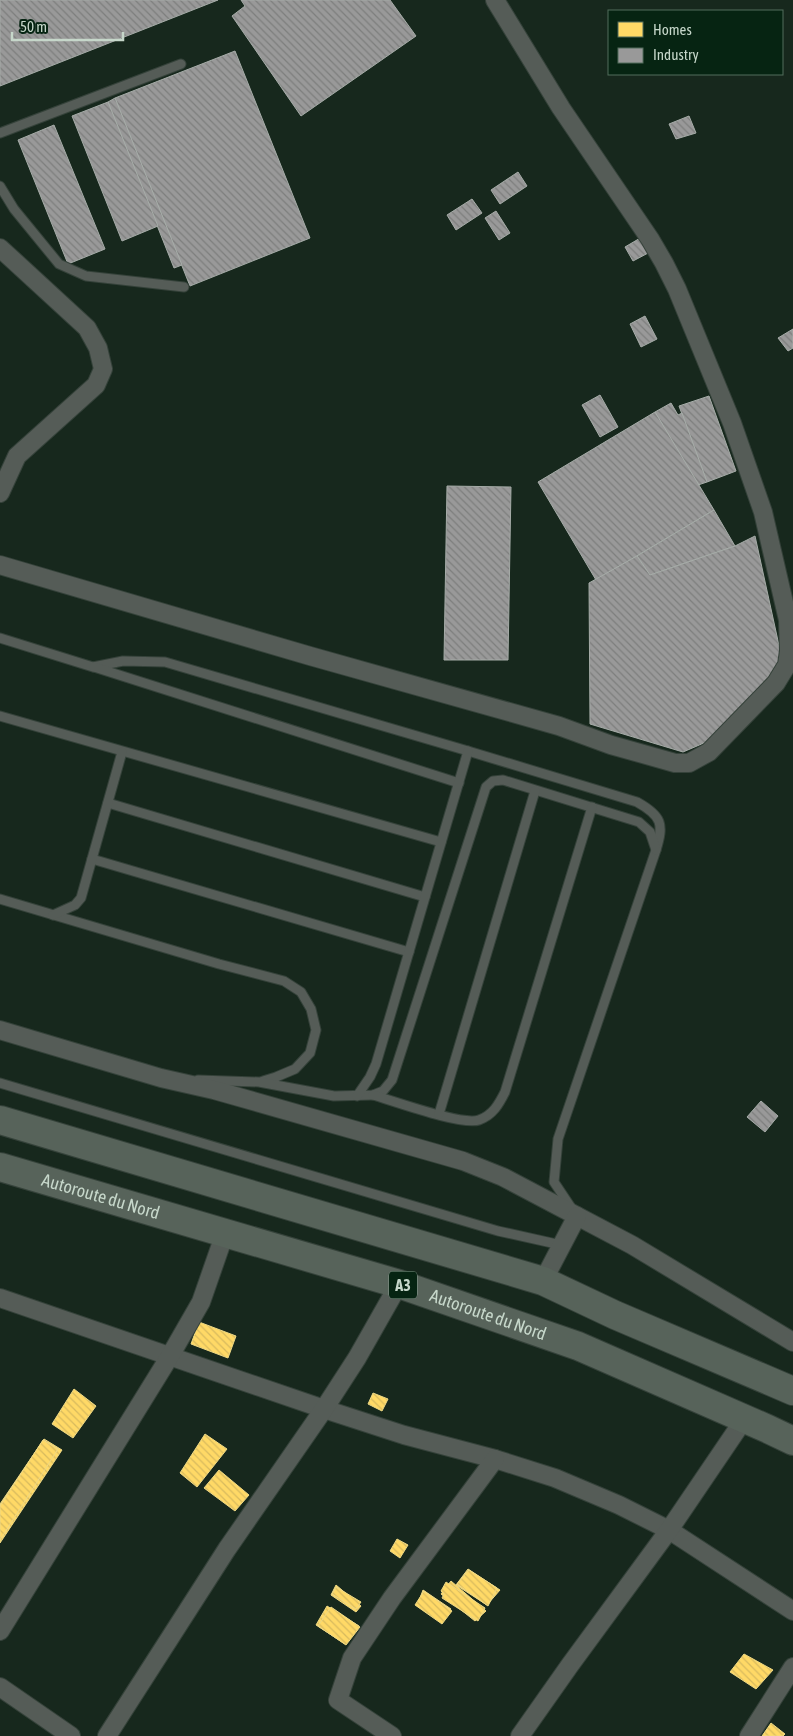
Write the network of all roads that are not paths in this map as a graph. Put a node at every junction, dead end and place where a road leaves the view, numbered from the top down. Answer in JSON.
{"nodes":[{"id":1,"x":495,"y":0,"type":"edge"},
{"id":2,"x":181,"y":64,"type":"dead end"},
{"id":3,"x":0,"y":133,"type":"edge"},
{"id":4,"x":0,"y":186,"type":"edge"},
{"id":5,"x":0,"y":248,"type":"edge"},
{"id":6,"x":184,"y":287,"type":"dead end"},
{"id":7,"x":0,"y":493,"type":"edge"},
{"id":8,"x":0,"y":565,"type":"edge"},
{"id":9,"x":0,"y":638,"type":"edge"},
{"id":10,"x":93,"y":667,"type":"junction"},
{"id":11,"x":0,"y":716,"type":"edge"},
{"id":12,"x":468,"y":751,"type":"junction"},
{"id":13,"x":122,"y":752,"type":"junction"},
{"id":14,"x":459,"y":782,"type":"junction"},
{"id":15,"x":535,"y":791,"type":"junction"},
{"id":16,"x":108,"y":803,"type":"junction"},
{"id":17,"x":592,"y":808,"type":"junction"},
{"id":18,"x":441,"y":842,"type":"junction"},
{"id":19,"x":656,"y":850,"type":"junction"},
{"id":20,"x":92,"y":859,"type":"junction"},
{"id":21,"x":425,"y":897,"type":"junction"},
{"id":22,"x":0,"y":900,"type":"edge"},
{"id":23,"x":52,"y":915,"type":"junction"},
{"id":24,"x":409,"y":952,"type":"junction"},
{"id":25,"x":0,"y":1030,"type":"edge"},
{"id":26,"x":161,"y":1078,"type":"junction"},
{"id":27,"x":259,"y":1082,"type":"junction"},
{"id":28,"x":0,"y":1083,"type":"edge"},
{"id":29,"x":373,"y":1095,"type":"junction"},
{"id":30,"x":357,"y":1096,"type":"junction"},
{"id":31,"x":439,"y":1114,"type":"junction"},
{"id":32,"x":0,"y":1120,"type":"edge"},
{"id":33,"x":0,"y":1167,"type":"edge"},
{"id":34,"x":577,"y":1216,"type":"junction"},
{"id":35,"x":225,"y":1233,"type":"junction"},
{"id":36,"x":561,"y":1245,"type":"junction"},
{"id":37,"x":543,"y":1281,"type":"junction"},
{"id":38,"x":399,"y":1284,"type":"junction"},
{"id":39,"x":0,"y":1298,"type":"edge"},
{"id":40,"x":793,"y":1342,"type":"edge"},
{"id":41,"x":170,"y":1356,"type":"junction"},
{"id":42,"x":793,"y":1390,"type":"edge"},
{"id":43,"x":324,"y":1409,"type":"junction"},
{"id":44,"x":745,"y":1418,"type":"junction"},
{"id":45,"x":793,"y":1441,"type":"edge"},
{"id":46,"x":494,"y":1459,"type":"junction"},
{"id":47,"x":670,"y":1530,"type":"junction"},
{"id":48,"x":793,"y":1611,"type":"edge"},
{"id":49,"x":0,"y":1630,"type":"edge"},
{"id":50,"x":793,"y":1666,"type":"edge"},
{"id":51,"x":0,"y":1687,"type":"edge"},
{"id":52,"x":71,"y":1736,"type":"edge"},
{"id":53,"x":107,"y":1736,"type":"edge"},
{"id":54,"x":392,"y":1736,"type":"edge"},
{"id":55,"x":520,"y":1736,"type":"edge"},
{"id":56,"x":750,"y":1736,"type":"edge"}],
"edges":[{"from":1,"to":8,"type":"street"},
{"from":2,"to":3,"type":"lane"},
{"from":4,"to":6,"type":"lane"},
{"from":5,"to":7,"type":"street"},
{"from":9,"to":10,"type":"lane"},
{"from":10,"to":12,"type":"lane"},
{"from":10,"to":14,"type":"lane"},
{"from":11,"to":13,"type":"lane"},
{"from":12,"to":14,"type":"lane"},
{"from":12,"to":19,"type":"lane"},
{"from":13,"to":16,"type":"lane"},
{"from":13,"to":18,"type":"lane"},
{"from":14,"to":18,"type":"lane"},
{"from":15,"to":17,"type":"lane"},
{"from":15,"to":29,"type":"lane"},
{"from":15,"to":31,"type":"lane"},
{"from":16,"to":20,"type":"lane"},
{"from":16,"to":21,"type":"lane"},
{"from":17,"to":19,"type":"lane"},
{"from":17,"to":31,"type":"lane"},
{"from":18,"to":21,"type":"lane"},
{"from":19,"to":34,"type":"lane"},
{"from":20,"to":23,"type":"lane"},
{"from":20,"to":24,"type":"lane"},
{"from":21,"to":24,"type":"lane"},
{"from":22,"to":23,"type":"lane"},
{"from":23,"to":27,"type":"lane"},
{"from":24,"to":30,"type":"lane"},
{"from":25,"to":26,"type":"street"},
{"from":26,"to":27,"type":"lane"},
{"from":26,"to":34,"type":"street"},
{"from":27,"to":30,"type":"lane"},
{"from":28,"to":36,"type":"lane"},
{"from":29,"to":30,"type":"lane"},
{"from":29,"to":31,"type":"lane"},
{"from":32,"to":37,"type":"highway"},
{"from":33,"to":35,"type":"highway","name":"Autoroute du Nord","number":"A3"},
{"from":34,"to":36,"type":"street"},
{"from":34,"to":40,"type":"street"},
{"from":35,"to":38,"type":"highway","name":"Autoroute du Nord","number":"A3"},
{"from":35,"to":41,"type":"street"},
{"from":36,"to":37,"type":"street"},
{"from":37,"to":42,"type":"highway"},
{"from":38,"to":43,"type":"street"},
{"from":38,"to":44,"type":"highway","name":"Autoroute du Nord","number":"A3"},
{"from":39,"to":41,"type":"street"},
{"from":41,"to":43,"type":"street"},
{"from":41,"to":49,"type":"street"},
{"from":43,"to":46,"type":"street"},
{"from":43,"to":53,"type":"street"},
{"from":44,"to":45,"type":"highway","name":"Autoroute du Nord","number":"A3"},
{"from":44,"to":47,"type":"street"},
{"from":46,"to":47,"type":"street"},
{"from":46,"to":54,"type":"street"},
{"from":47,"to":48,"type":"street"},
{"from":47,"to":55,"type":"street"},
{"from":50,"to":56,"type":"street"},
{"from":51,"to":52,"type":"street"}]}
